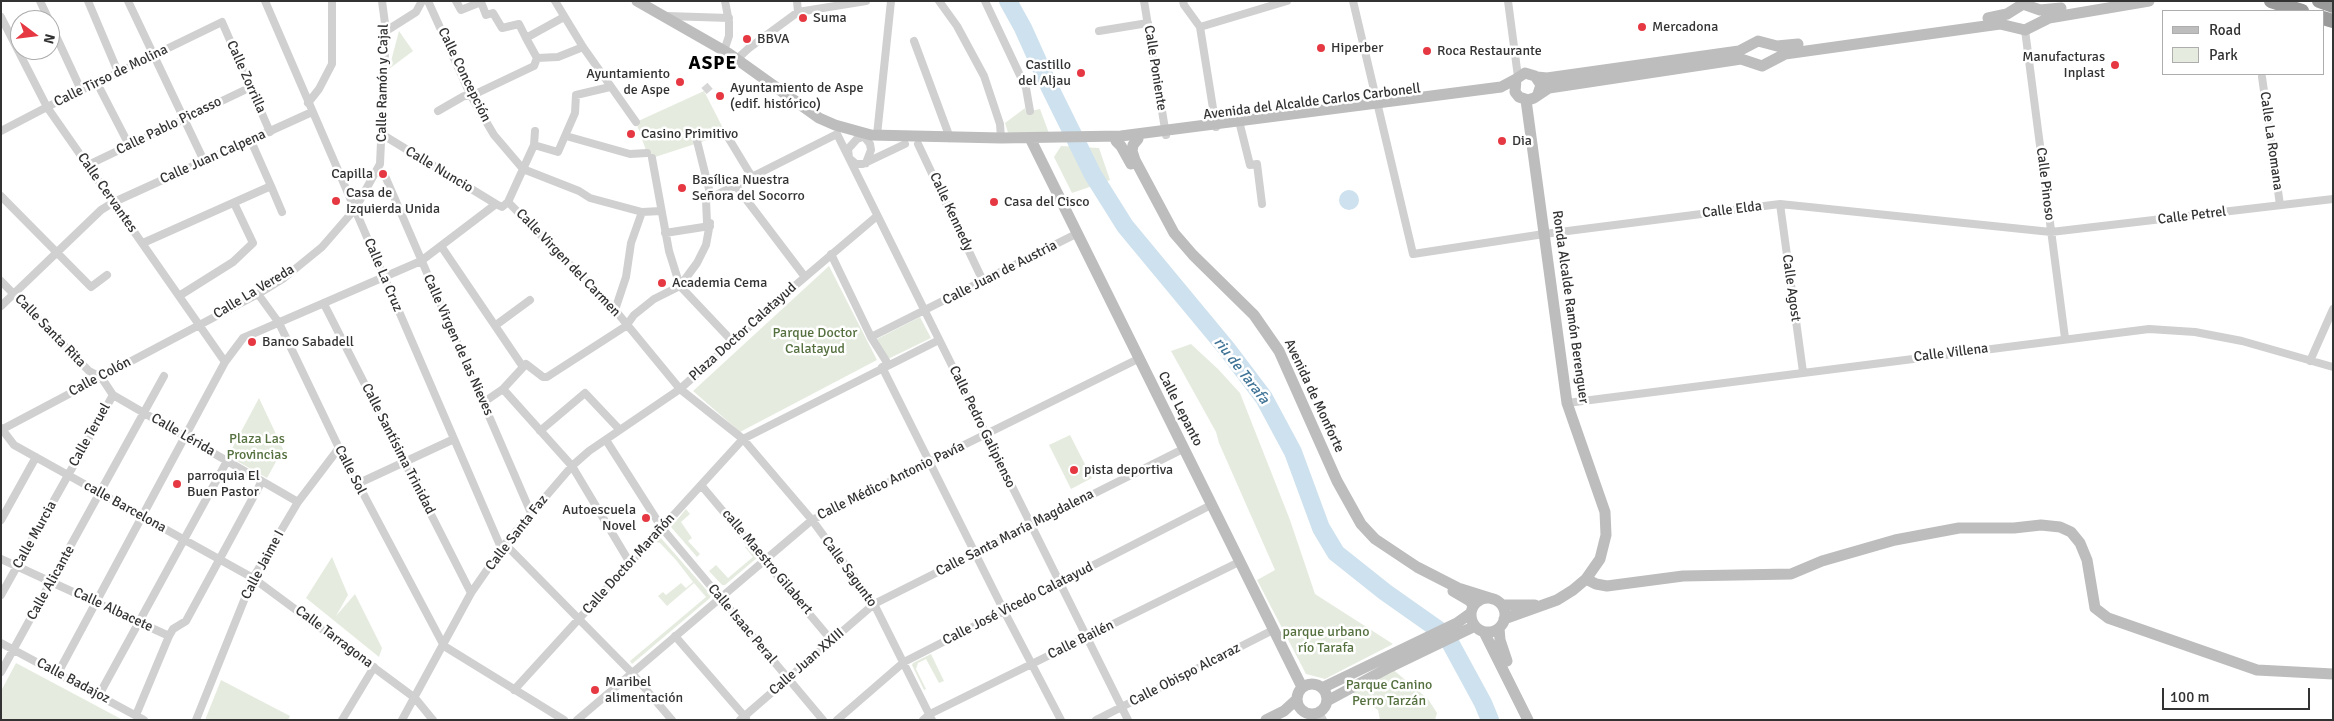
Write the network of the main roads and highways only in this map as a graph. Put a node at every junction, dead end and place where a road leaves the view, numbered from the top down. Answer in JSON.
{"nodes":[{"id":1,"x":2272,"y":1,"type":"edge"},
{"id":2,"x":2319,"y":1,"type":"edge"},
{"id":3,"x":2333,"y":6,"type":"edge"},
{"id":4,"x":2299,"y":10,"type":"edge"}],
"edges":[{"from":1,"to":4,"type":"highway"},
{"from":2,"to":3,"type":"highway"}]}
